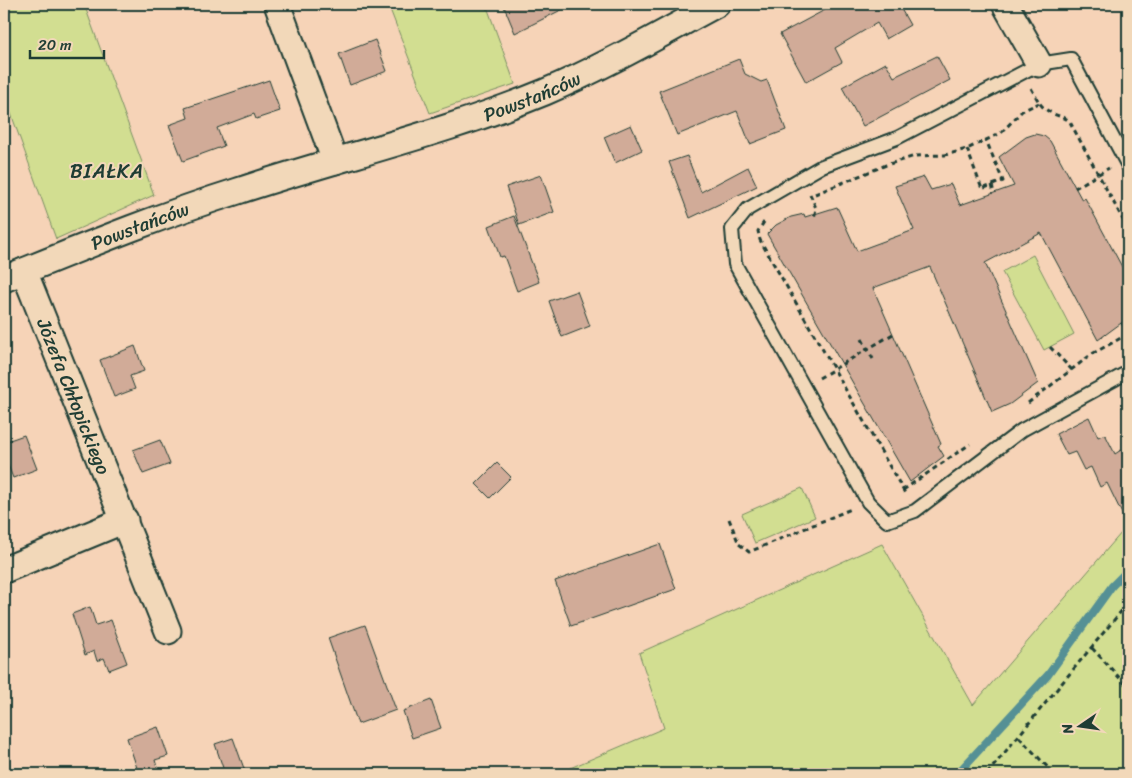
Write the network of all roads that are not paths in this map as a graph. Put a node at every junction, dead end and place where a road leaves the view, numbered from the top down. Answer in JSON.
{"nodes":[{"id":1,"x":277,"y":4,"type":"edge"},
{"id":2,"x":717,"y":4,"type":"edge"},
{"id":3,"x":1006,"y":4,"type":"edge"},
{"id":4,"x":1031,"y":68,"type":"junction"},
{"id":5,"x":335,"y":162,"type":"junction"},
{"id":6,"x":1126,"y":162,"type":"edge"},
{"id":7,"x":14,"y":275,"type":"edge"},
{"id":8,"x":1128,"y":372,"type":"edge"},
{"id":9,"x":125,"y":520,"type":"junction"},
{"id":10,"x":4,"y":570,"type":"edge"},
{"id":11,"x":168,"y":631,"type":"dead end"}],
"edges":[{"from":1,"to":5,"type":"street"},
{"from":2,"to":5,"type":"street","name":"Powstańców"},
{"from":3,"to":4,"type":"street"},
{"from":4,"to":6,"type":"lane"},
{"from":4,"to":8,"type":"lane"},
{"from":5,"to":7,"type":"street","name":"Powstańców"},
{"from":7,"to":9,"type":"street","name":"Józefa Chłopickiego"},
{"from":9,"to":10,"type":"street"},
{"from":9,"to":11,"type":"street","name":"Józefa Chłopickiego"}]}
